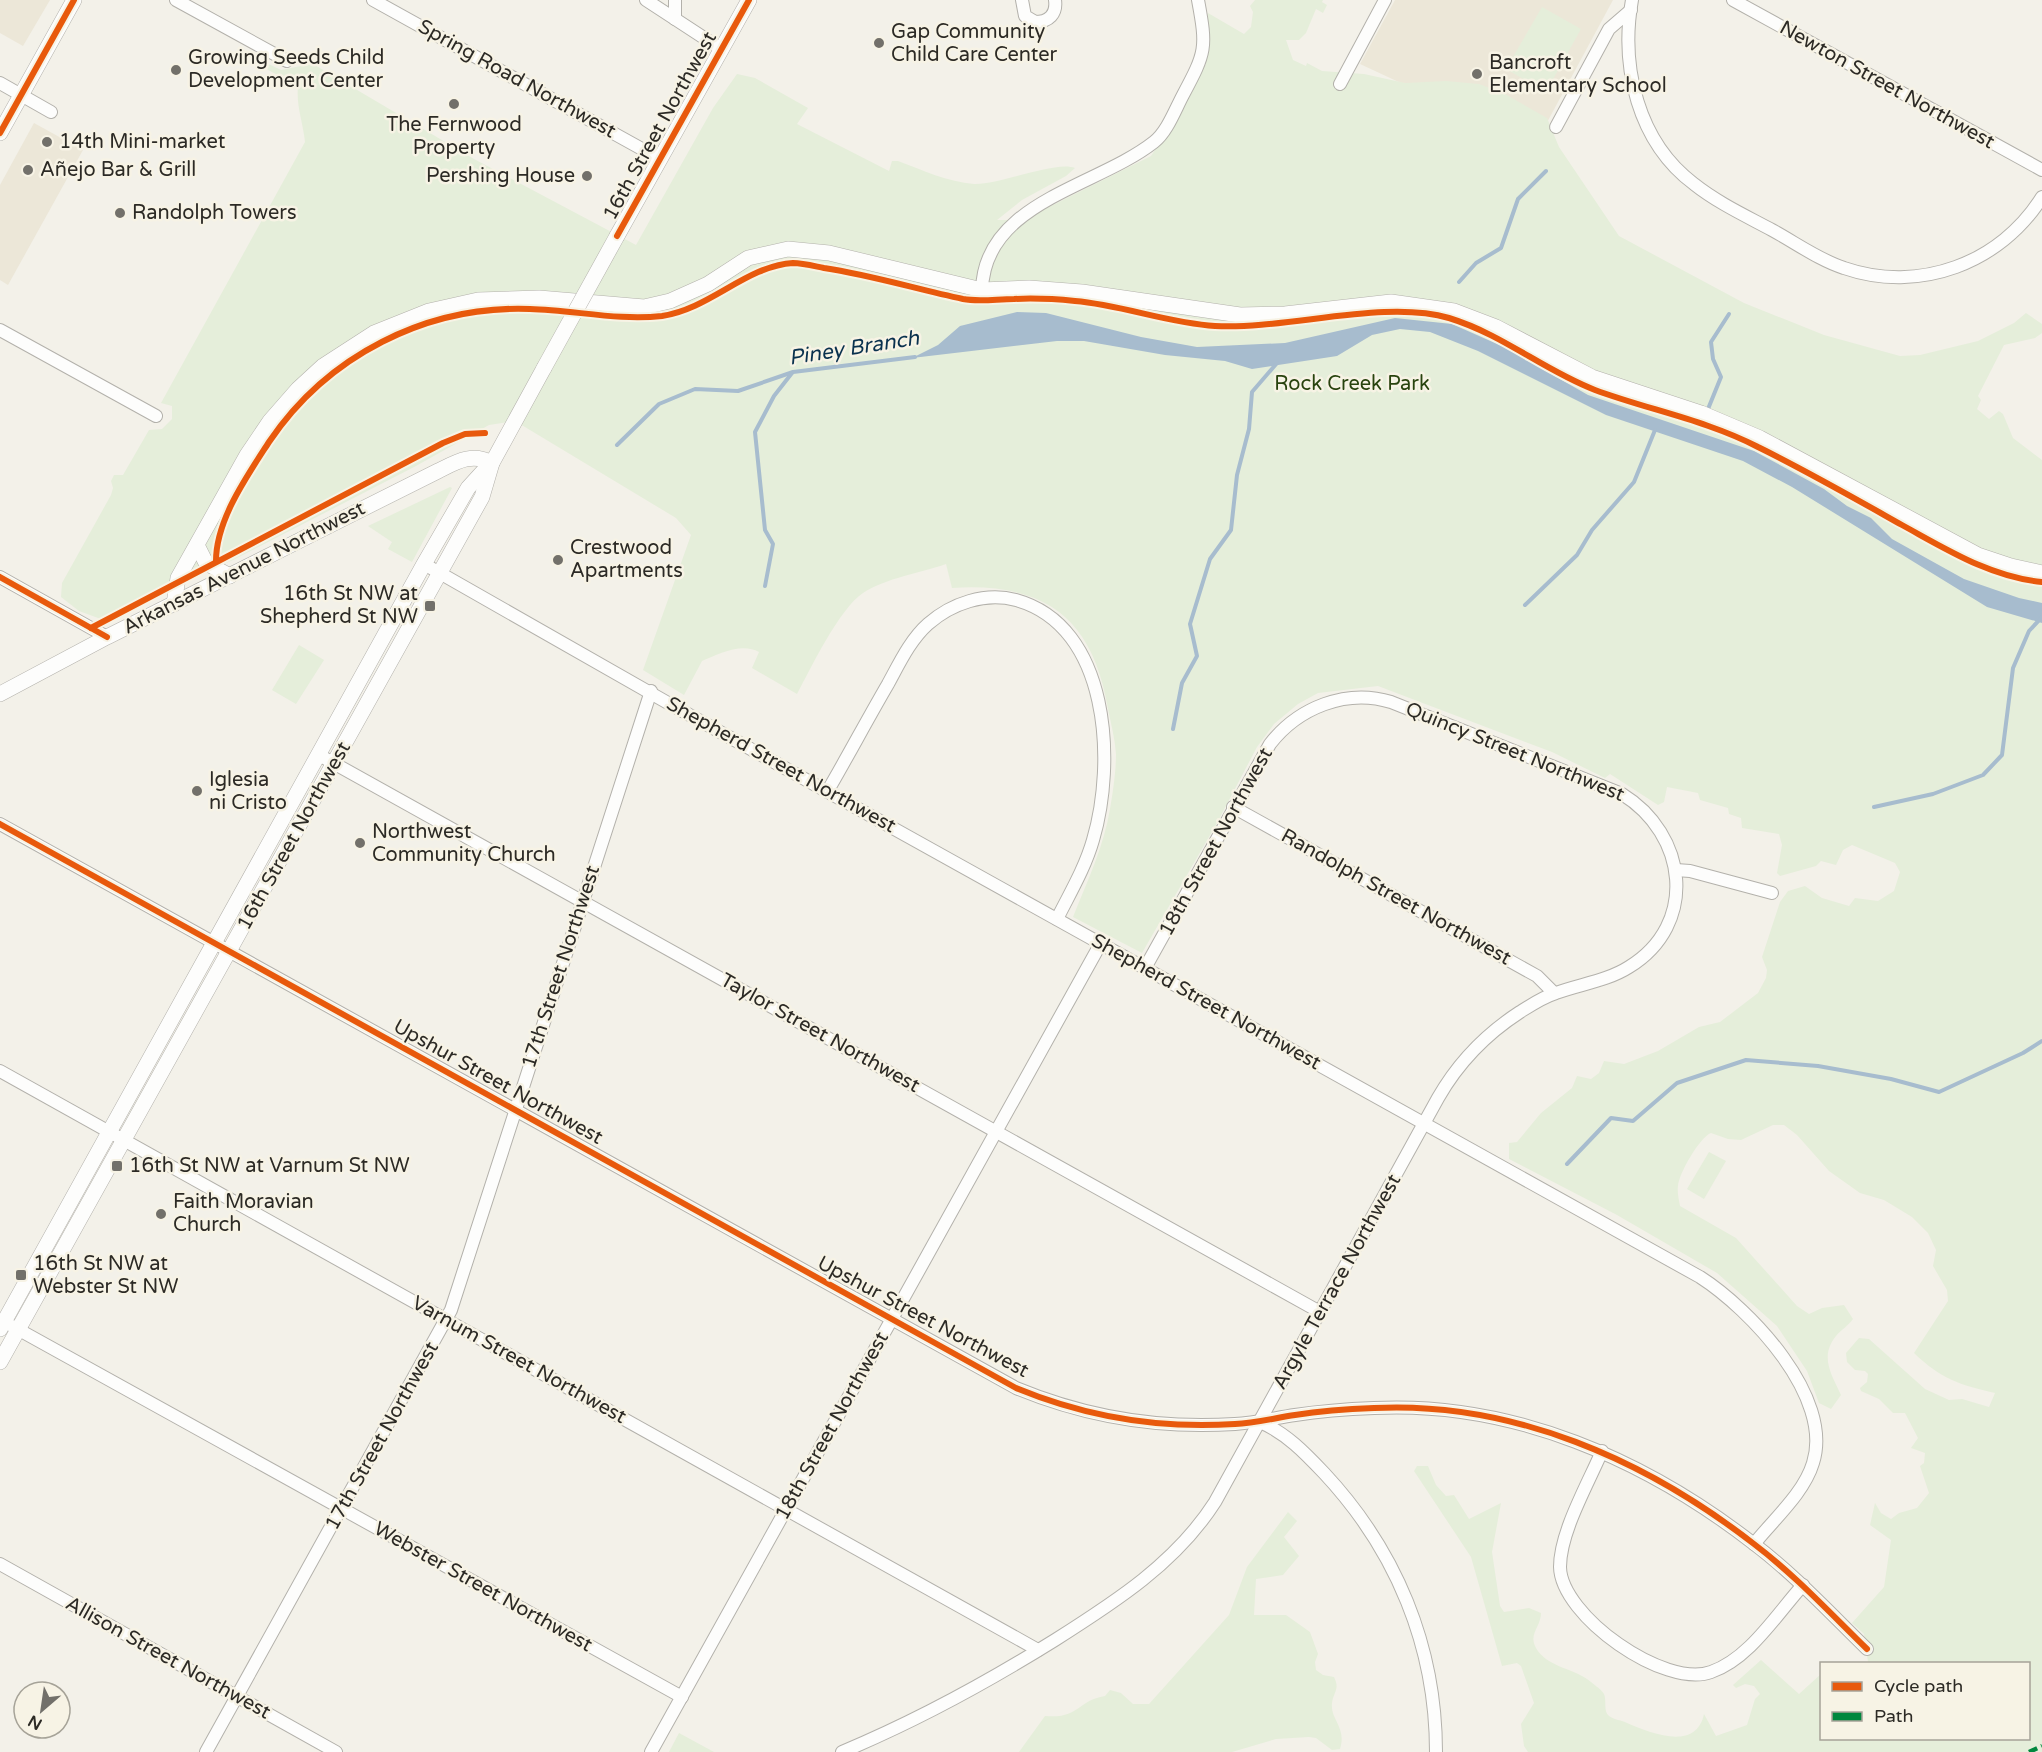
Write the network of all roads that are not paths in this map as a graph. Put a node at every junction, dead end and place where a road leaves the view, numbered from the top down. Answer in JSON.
{"nodes":[{"id":1,"x":74,"y":0,"type":"edge"},
{"id":2,"x":176,"y":0,"type":"edge"},
{"id":3,"x":373,"y":0,"type":"edge"},
{"id":4,"x":646,"y":0,"type":"edge"},
{"id":5,"x":675,"y":0,"type":"edge"},
{"id":6,"x":749,"y":0,"type":"edge"},
{"id":7,"x":1022,"y":0,"type":"edge"},
{"id":8,"x":1054,"y":0,"type":"edge"},
{"id":9,"x":1198,"y":0,"type":"edge"},
{"id":10,"x":1385,"y":0,"type":"edge"},
{"id":11,"x":1733,"y":0,"type":"edge"},
{"id":12,"x":1631,"y":5,"type":"edge"},
{"id":13,"x":675,"y":19,"type":"junction"},
{"id":14,"x":722,"y":49,"type":"junction"},
{"id":15,"x":287,"y":61,"type":"dead end"},
{"id":16,"x":0,"y":83,"type":"edge"},
{"id":17,"x":1340,"y":84,"type":"dead end"},
{"id":18,"x":21,"y":95,"type":"junction"},
{"id":19,"x":51,"y":112,"type":"dead end"},
{"id":20,"x":1556,"y":127,"type":"dead end"},
{"id":21,"x":0,"y":133,"type":"edge"},
{"id":22,"x":660,"y":159,"type":"junction"},
{"id":23,"x":2042,"y":170,"type":"edge"},
{"id":24,"x":2042,"y":196,"type":"edge"},
{"id":25,"x":982,"y":290,"type":"junction"},
{"id":26,"x":0,"y":330,"type":"edge"},
{"id":27,"x":156,"y":416,"type":"dead end"},
{"id":28,"x":492,"y":463,"type":"junction"},
{"id":29,"x":196,"y":545,"type":"junction"},
{"id":30,"x":424,"y":564,"type":"junction"},
{"id":31,"x":439,"y":573,"type":"junction"},
{"id":32,"x":2042,"y":573,"type":"edge"},
{"id":33,"x":230,"y":576,"type":"junction"},
{"id":34,"x":0,"y":577,"type":"edge"},
{"id":35,"x":174,"y":604,"type":"junction"},
{"id":36,"x":107,"y":637,"type":"junction"},
{"id":37,"x":651,"y":692,"type":"junction"},
{"id":38,"x":0,"y":694,"type":"edge"},
{"id":39,"x":1324,"y":704,"type":"joint"},
{"id":40,"x":319,"y":754,"type":"junction"},
{"id":41,"x":334,"y":763,"type":"junction"},
{"id":42,"x":827,"y":792,"type":"junction"},
{"id":43,"x":1233,"y":807,"type":"junction"},
{"id":44,"x":0,"y":824,"type":"edge"},
{"id":45,"x":1676,"y":870,"type":"junction"},
{"id":46,"x":1772,"y":893,"type":"dead end"},
{"id":47,"x":582,"y":901,"type":"junction"},
{"id":48,"x":1057,"y":919,"type":"junction"},
{"id":49,"x":1101,"y":943,"type":"junction"},
{"id":50,"x":215,"y":944,"type":"junction"},
{"id":51,"x":230,"y":952,"type":"junction"},
{"id":52,"x":1145,"y":968,"type":"junction"},
{"id":53,"x":1554,"y":993,"type":"junction"},
{"id":54,"x":0,"y":1071,"type":"edge"},
{"id":55,"x":515,"y":1110,"type":"junction"},
{"id":56,"x":1424,"y":1124,"type":"junction"},
{"id":57,"x":109,"y":1131,"type":"junction"},
{"id":58,"x":997,"y":1132,"type":"junction"},
{"id":59,"x":124,"y":1139,"type":"junction"},
{"id":60,"x":1320,"y":1312,"type":"junction"},
{"id":61,"x":446,"y":1319,"type":"junction"},
{"id":62,"x":891,"y":1320,"type":"junction"},
{"id":63,"x":1,"y":1323,"type":"edge"},
{"id":64,"x":18,"y":1330,"type":"junction"},
{"id":65,"x":0,"y":1362,"type":"edge"},
{"id":66,"x":1259,"y":1421,"type":"junction"},
{"id":67,"x":1602,"y":1451,"type":"junction"},
{"id":68,"x":787,"y":1508,"type":"junction"},
{"id":69,"x":342,"y":1509,"type":"junction"},
{"id":70,"x":1754,"y":1544,"type":"junction"},
{"id":71,"x":0,"y":1564,"type":"edge"},
{"id":72,"x":1803,"y":1585,"type":"junction"},
{"id":73,"x":1867,"y":1649,"type":"dead end"},
{"id":74,"x":1038,"y":1650,"type":"junction"},
{"id":75,"x":237,"y":1697,"type":"junction"},
{"id":76,"x":682,"y":1697,"type":"junction"},
{"id":77,"x":206,"y":1752,"type":"edge"},
{"id":78,"x":336,"y":1752,"type":"edge"},
{"id":79,"x":651,"y":1752,"type":"edge"},
{"id":80,"x":842,"y":1752,"type":"edge"},
{"id":81,"x":1436,"y":1752,"type":"edge"}],
"edges":[{"from":1,"to":18,"type":"main road"},
{"from":2,"to":15,"type":"street"},
{"from":3,"to":22,"type":"street","name":"Spring Road Northwest"},
{"from":4,"to":13,"type":"street"},
{"from":5,"to":13,"type":"street"},
{"from":6,"to":14,"type":"main road","name":"16th Street Northwest"},
{"from":7,"to":8,"type":"street"},
{"from":9,"to":25,"type":"street"},
{"from":10,"to":17,"type":"street"},
{"from":11,"to":23,"type":"street","name":"Newton Street Northwest"},
{"from":12,"to":20,"type":"street"},
{"from":12,"to":24,"type":"street"},
{"from":13,"to":14,"type":"street"},
{"from":14,"to":22,"type":"main road","name":"16th Street Northwest"},
{"from":16,"to":18,"type":"street"},
{"from":18,"to":19,"type":"street"},
{"from":18,"to":21,"type":"main road"},
{"from":22,"to":28,"type":"main road","name":"16th Street Northwest","bridge":true},
{"from":25,"to":29,"type":"main road"},
{"from":25,"to":32,"type":"main road"},
{"from":26,"to":27,"type":"street"},
{"from":28,"to":30,"type":"main road","name":"16th Street Northwest"},
{"from":28,"to":31,"type":"main road","name":"16th Street Northwest"},
{"from":28,"to":33,"type":"main road","name":"Arkansas Avenue Northwest"},
{"from":29,"to":33,"type":"main road"},
{"from":29,"to":35,"type":"main road"},
{"from":30,"to":31,"type":"street","name":"Shepherd Street Northwest"},
{"from":30,"to":40,"type":"main road","name":"16th Street Northwest"},
{"from":31,"to":37,"type":"street","name":"Shepherd Street Northwest"},
{"from":31,"to":41,"type":"main road","name":"16th Street Northwest"},
{"from":33,"to":35,"type":"main road","name":"Arkansas Avenue Northwest"},
{"from":34,"to":36,"type":"street"},
{"from":35,"to":36,"type":"main road","name":"Arkansas Avenue Northwest"},
{"from":36,"to":38,"type":"main road","name":"Arkansas Avenue Northwest"},
{"from":37,"to":42,"type":"street","name":"Shepherd Street Northwest"},
{"from":37,"to":47,"type":"street","name":"17th Street Northwest"},
{"from":39,"to":43,"type":"street","name":"18th Street Northwest"},
{"from":39,"to":45,"type":"street","name":"Quincy Street Northwest"},
{"from":40,"to":41,"type":"street","name":"Taylor Street Northwest"},
{"from":40,"to":50,"type":"main road","name":"16th Street Northwest"},
{"from":41,"to":47,"type":"street","name":"Taylor Street Northwest"},
{"from":41,"to":51,"type":"main road","name":"16th Street Northwest"},
{"from":42,"to":48,"type":"street","name":"Shepherd Street Northwest"},
{"from":42,"to":48,"type":"street"},
{"from":43,"to":52,"type":"street","name":"18th Street Northwest"},
{"from":43,"to":53,"type":"street","name":"Randolph Street Northwest"},
{"from":44,"to":50,"type":"street","name":"Upshur Street Northwest"},
{"from":45,"to":46,"type":"street"},
{"from":45,"to":53,"type":"street","name":"Argyle Terrace Northwest"},
{"from":47,"to":55,"type":"street","name":"17th Street Northwest"},
{"from":47,"to":58,"type":"street","name":"Taylor Street Northwest"},
{"from":48,"to":49,"type":"street","name":"Shepherd Street Northwest"},
{"from":49,"to":52,"type":"street","name":"Shepherd Street Northwest"},
{"from":49,"to":58,"type":"street","name":"18th Street Northwest"},
{"from":50,"to":51,"type":"street","name":"Upshur Street Northwest"},
{"from":50,"to":57,"type":"main road","name":"16th Street Northwest"},
{"from":51,"to":55,"type":"street","name":"Upshur Street Northwest"},
{"from":51,"to":59,"type":"main road","name":"16th Street Northwest"},
{"from":52,"to":56,"type":"street","name":"Shepherd Street Northwest"},
{"from":53,"to":56,"type":"street","name":"Argyle Terrace Northwest"},
{"from":54,"to":57,"type":"street","name":"Varnum Street Northwest"},
{"from":55,"to":61,"type":"street","name":"17th Street Northwest"},
{"from":55,"to":62,"type":"street","name":"Upshur Street Northwest"},
{"from":56,"to":60,"type":"street","name":"Argyle Terrace Northwest"},
{"from":56,"to":70,"type":"street","name":"Shepherd Street Northwest"},
{"from":57,"to":59,"type":"street","name":"Varnum Street Northwest"},
{"from":57,"to":63,"type":"main road","name":"16th Street Northwest"},
{"from":58,"to":60,"type":"street","name":"Taylor Street Northwest"},
{"from":58,"to":62,"type":"street","name":"18th Street Northwest"},
{"from":59,"to":61,"type":"street","name":"Varnum Street Northwest"},
{"from":59,"to":64,"type":"main road","name":"16th Street Northwest"},
{"from":60,"to":66,"type":"street","name":"Argyle Terrace Northwest"},
{"from":61,"to":68,"type":"street","name":"Varnum Street Northwest"},
{"from":61,"to":69,"type":"street","name":"17th Street Northwest"},
{"from":62,"to":66,"type":"street","name":"Upshur Street Northwest"},
{"from":62,"to":68,"type":"street","name":"18th Street Northwest"},
{"from":63,"to":64,"type":"street","name":"Webster Street Northwest"},
{"from":64,"to":65,"type":"main road","name":"16th Street Northwest"},
{"from":64,"to":69,"type":"street","name":"Webster Street Northwest"},
{"from":66,"to":67,"type":"street","name":"Upshur Street Northwest"},
{"from":66,"to":74,"type":"street","name":"Argyle Terrace Northwest"},
{"from":66,"to":81,"type":"street"},
{"from":67,"to":70,"type":"street","name":"Upshur Street Northwest"},
{"from":67,"to":72,"type":"street"},
{"from":68,"to":74,"type":"street","name":"Varnum Street Northwest"},
{"from":68,"to":76,"type":"street","name":"18th Street Northwest"},
{"from":69,"to":75,"type":"street","name":"17th Street Northwest"},
{"from":69,"to":76,"type":"street","name":"Webster Street Northwest"},
{"from":70,"to":72,"type":"street","name":"Upshur Street Northwest"},
{"from":71,"to":75,"type":"street","name":"Allison Street Northwest"},
{"from":72,"to":73,"type":"street","name":"Upshur Street Northwest"},
{"from":74,"to":80,"type":"street","name":"Argyle Terrace Northwest"},
{"from":75,"to":77,"type":"street","name":"17th Street Northwest"},
{"from":75,"to":78,"type":"street","name":"Allison Street Northwest"},
{"from":76,"to":79,"type":"street","name":"18th Street Northwest"}]}
